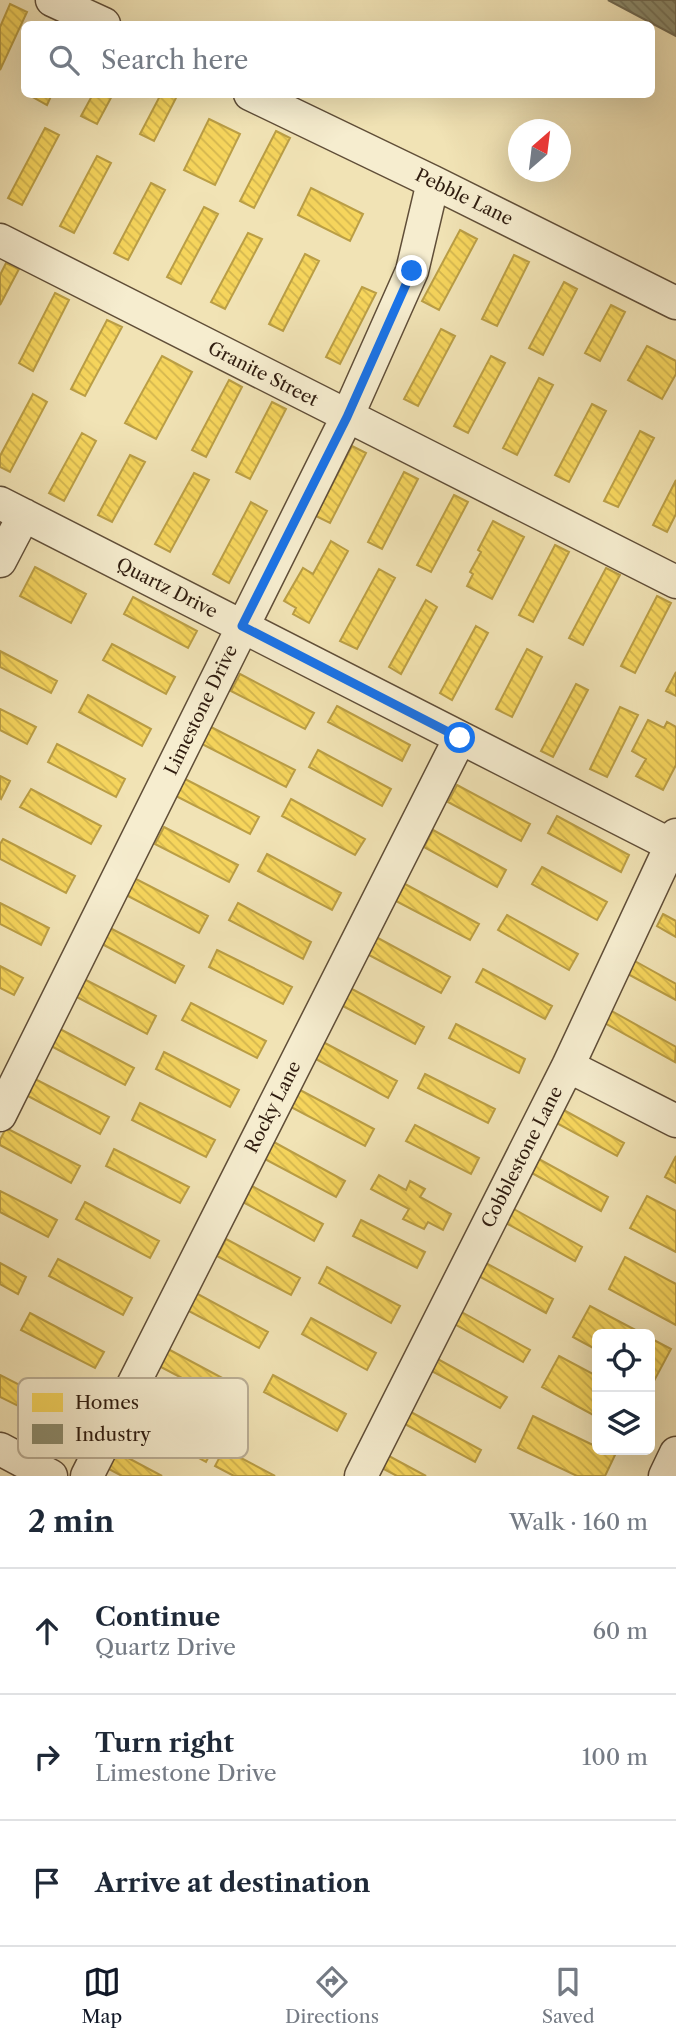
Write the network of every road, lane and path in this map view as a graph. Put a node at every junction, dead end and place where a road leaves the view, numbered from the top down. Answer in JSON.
{"nodes":[{"id":1,"x":52,"y":0,"type":"edge"},
{"id":2,"x":98,"y":21,"type":"edge"},
{"id":3,"x":258,"y":98,"type":"edge"},
{"id":4,"x":433,"y":182,"type":"junction"},
{"id":5,"x":0,"y":240,"type":"edge"},
{"id":6,"x":676,"y":303,"type":"edge"},
{"id":7,"x":347,"y":417,"type":"junction"},
{"id":8,"x":12,"y":509,"type":"edge"},
{"id":9,"x":0,"y":561,"type":"edge"},
{"id":10,"x":676,"y":582,"type":"edge"},
{"id":11,"x":242,"y":626,"type":"junction"},
{"id":12,"x":460,"y":738,"type":"junction"},
{"id":13,"x":673,"y":840,"type":"edge"},
{"id":14,"x":568,"y":1066,"type":"junction"},
{"id":15,"x":0,"y":1115,"type":"edge"},
{"id":16,"x":676,"y":1121,"type":"edge"},
{"id":17,"x":137,"y":1378,"type":"edge"},
{"id":18,"x":0,"y":1449,"type":"edge"},
{"id":19,"x":96,"y":1458,"type":"edge"},
{"id":20,"x":51,"y":1476,"type":"edge"},
{"id":21,"x":87,"y":1476,"type":"edge"},
{"id":22,"x":360,"y":1476,"type":"edge"}],
"edges":[{"from":1,"to":2,"type":"street"},
{"from":3,"to":4,"type":"street","name":"Pebble Lane"},
{"from":4,"to":6,"type":"street","name":"Pebble Lane"},
{"from":4,"to":7,"type":"street","name":"Limestone Drive"},
{"from":5,"to":7,"type":"street","name":"Granite Street"},
{"from":7,"to":10,"type":"street","name":"Granite Street"},
{"from":7,"to":11,"type":"street","name":"Limestone Drive"},
{"from":8,"to":9,"type":"street"},
{"from":8,"to":11,"type":"street","name":"Quartz Drive"},
{"from":11,"to":12,"type":"street","name":"Quartz Drive"},
{"from":11,"to":15,"type":"street","name":"Limestone Drive"},
{"from":12,"to":13,"type":"street","name":"Quartz Drive"},
{"from":12,"to":17,"type":"street","name":"Rocky Lane"},
{"from":13,"to":14,"type":"street","name":"Cobblestone Lane"},
{"from":14,"to":16,"type":"street"},
{"from":14,"to":22,"type":"street","name":"Cobblestone Lane"},
{"from":18,"to":20,"type":"street"},
{"from":19,"to":21,"type":"street","name":"Rocky Lane"}]}
